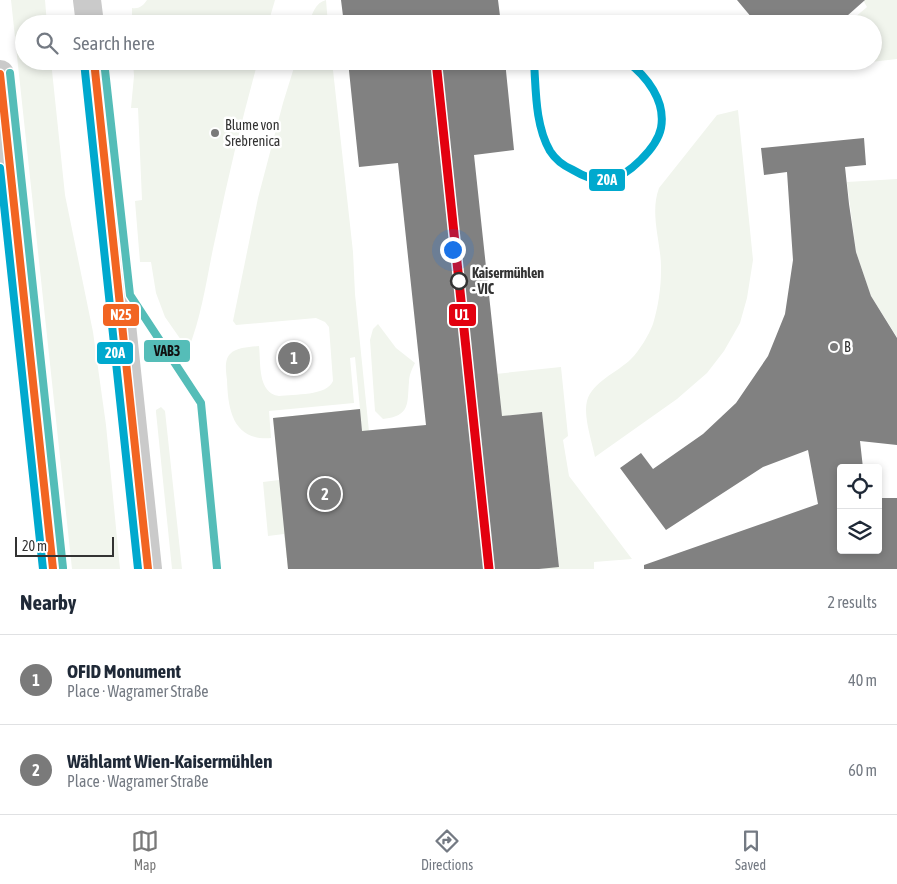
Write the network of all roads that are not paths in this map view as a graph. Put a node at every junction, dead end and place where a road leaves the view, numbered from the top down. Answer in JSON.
{"nodes":[{"id":1,"x":87,"y":0,"type":"edge"},
{"id":2,"x":89,"y":15,"type":"edge"},
{"id":3,"x":95,"y":70,"type":"edge"},
{"id":4,"x":0,"y":74,"type":"edge"},
{"id":5,"x":53,"y":569,"type":"edge"},
{"id":6,"x":148,"y":569,"type":"edge"}],
"edges":[{"from":1,"to":2,"type":"main road"},
{"from":3,"to":6,"type":"main road"},
{"from":4,"to":5,"type":"main road"}]}
